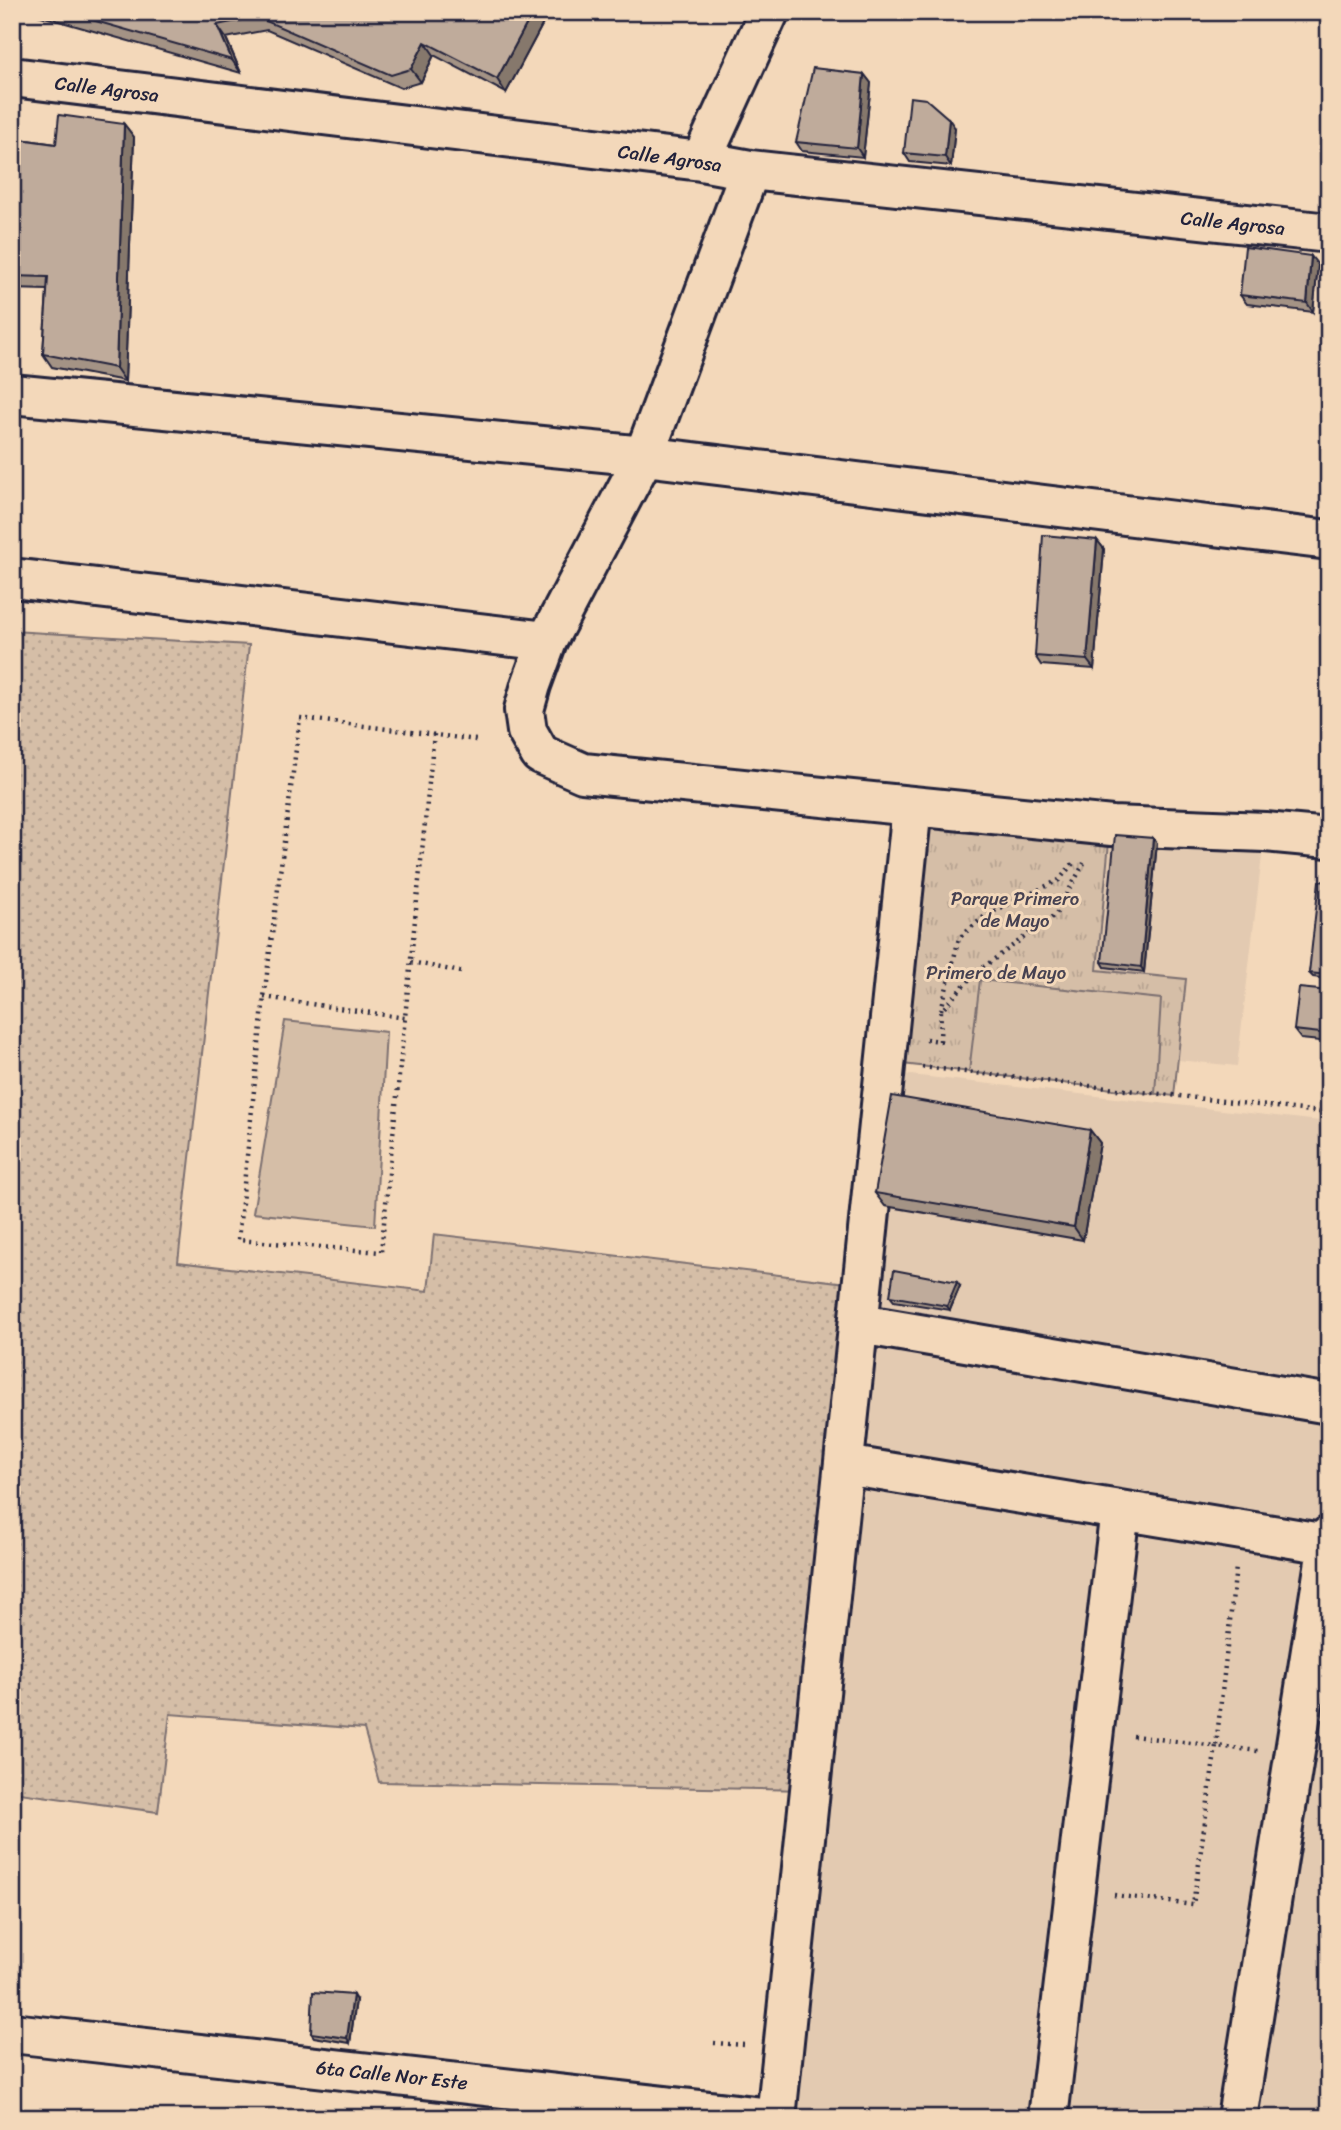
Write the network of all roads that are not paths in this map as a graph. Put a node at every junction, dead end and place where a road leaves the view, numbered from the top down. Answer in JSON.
{"nodes":[{"id":1,"x":769,"y":12,"type":"edge"},
{"id":2,"x":12,"y":77,"type":"edge"},
{"id":3,"x":701,"y":161,"type":"junction"},
{"id":4,"x":750,"y":170,"type":"junction"},
{"id":5,"x":1329,"y":233,"type":"edge"},
{"id":6,"x":12,"y":394,"type":"edge"},
{"id":7,"x":645,"y":456,"type":"junction"},
{"id":8,"x":1329,"y":540,"type":"edge"},
{"id":9,"x":12,"y":578,"type":"edge"},
{"id":10,"x":547,"y":641,"type":"junction"},
{"id":11,"x":912,"y":806,"type":"junction"},
{"id":12,"x":1329,"y":838,"type":"edge"},
{"id":13,"x":860,"y":1324,"type":"junction"},
{"id":14,"x":1329,"y":1404,"type":"edge"},
{"id":15,"x":845,"y":1465,"type":"junction"},
{"id":16,"x":1120,"y":1510,"type":"junction"},
{"id":17,"x":1328,"y":1540,"type":"edge"},
{"id":18,"x":12,"y":2033,"type":"edge"},
{"id":19,"x":774,"y":2118,"type":"edge"},
{"id":20,"x":1048,"y":2118,"type":"edge"},
{"id":21,"x":1237,"y":2118,"type":"edge"}],
"edges":[{"from":1,"to":3,"type":"street"},
{"from":2,"to":3,"type":"street","name":"Calle Agrosa"},
{"from":3,"to":4,"type":"street","name":"Calle Agrosa"},
{"from":4,"to":5,"type":"street","name":"Calle Agrosa"},
{"from":4,"to":7,"type":"street"},
{"from":6,"to":7,"type":"street"},
{"from":7,"to":8,"type":"street"},
{"from":7,"to":10,"type":"street"},
{"from":9,"to":10,"type":"street"},
{"from":10,"to":11,"type":"street"},
{"from":11,"to":12,"type":"street"},
{"from":11,"to":13,"type":"street"},
{"from":13,"to":14,"type":"street"},
{"from":13,"to":15,"type":"street"},
{"from":15,"to":16,"type":"street"},
{"from":15,"to":19,"type":"street"},
{"from":16,"to":17,"type":"street"},
{"from":16,"to":20,"type":"street"},
{"from":17,"to":21,"type":"street"},
{"from":18,"to":19,"type":"street","name":"6ta Calle Nor Este"}]}
